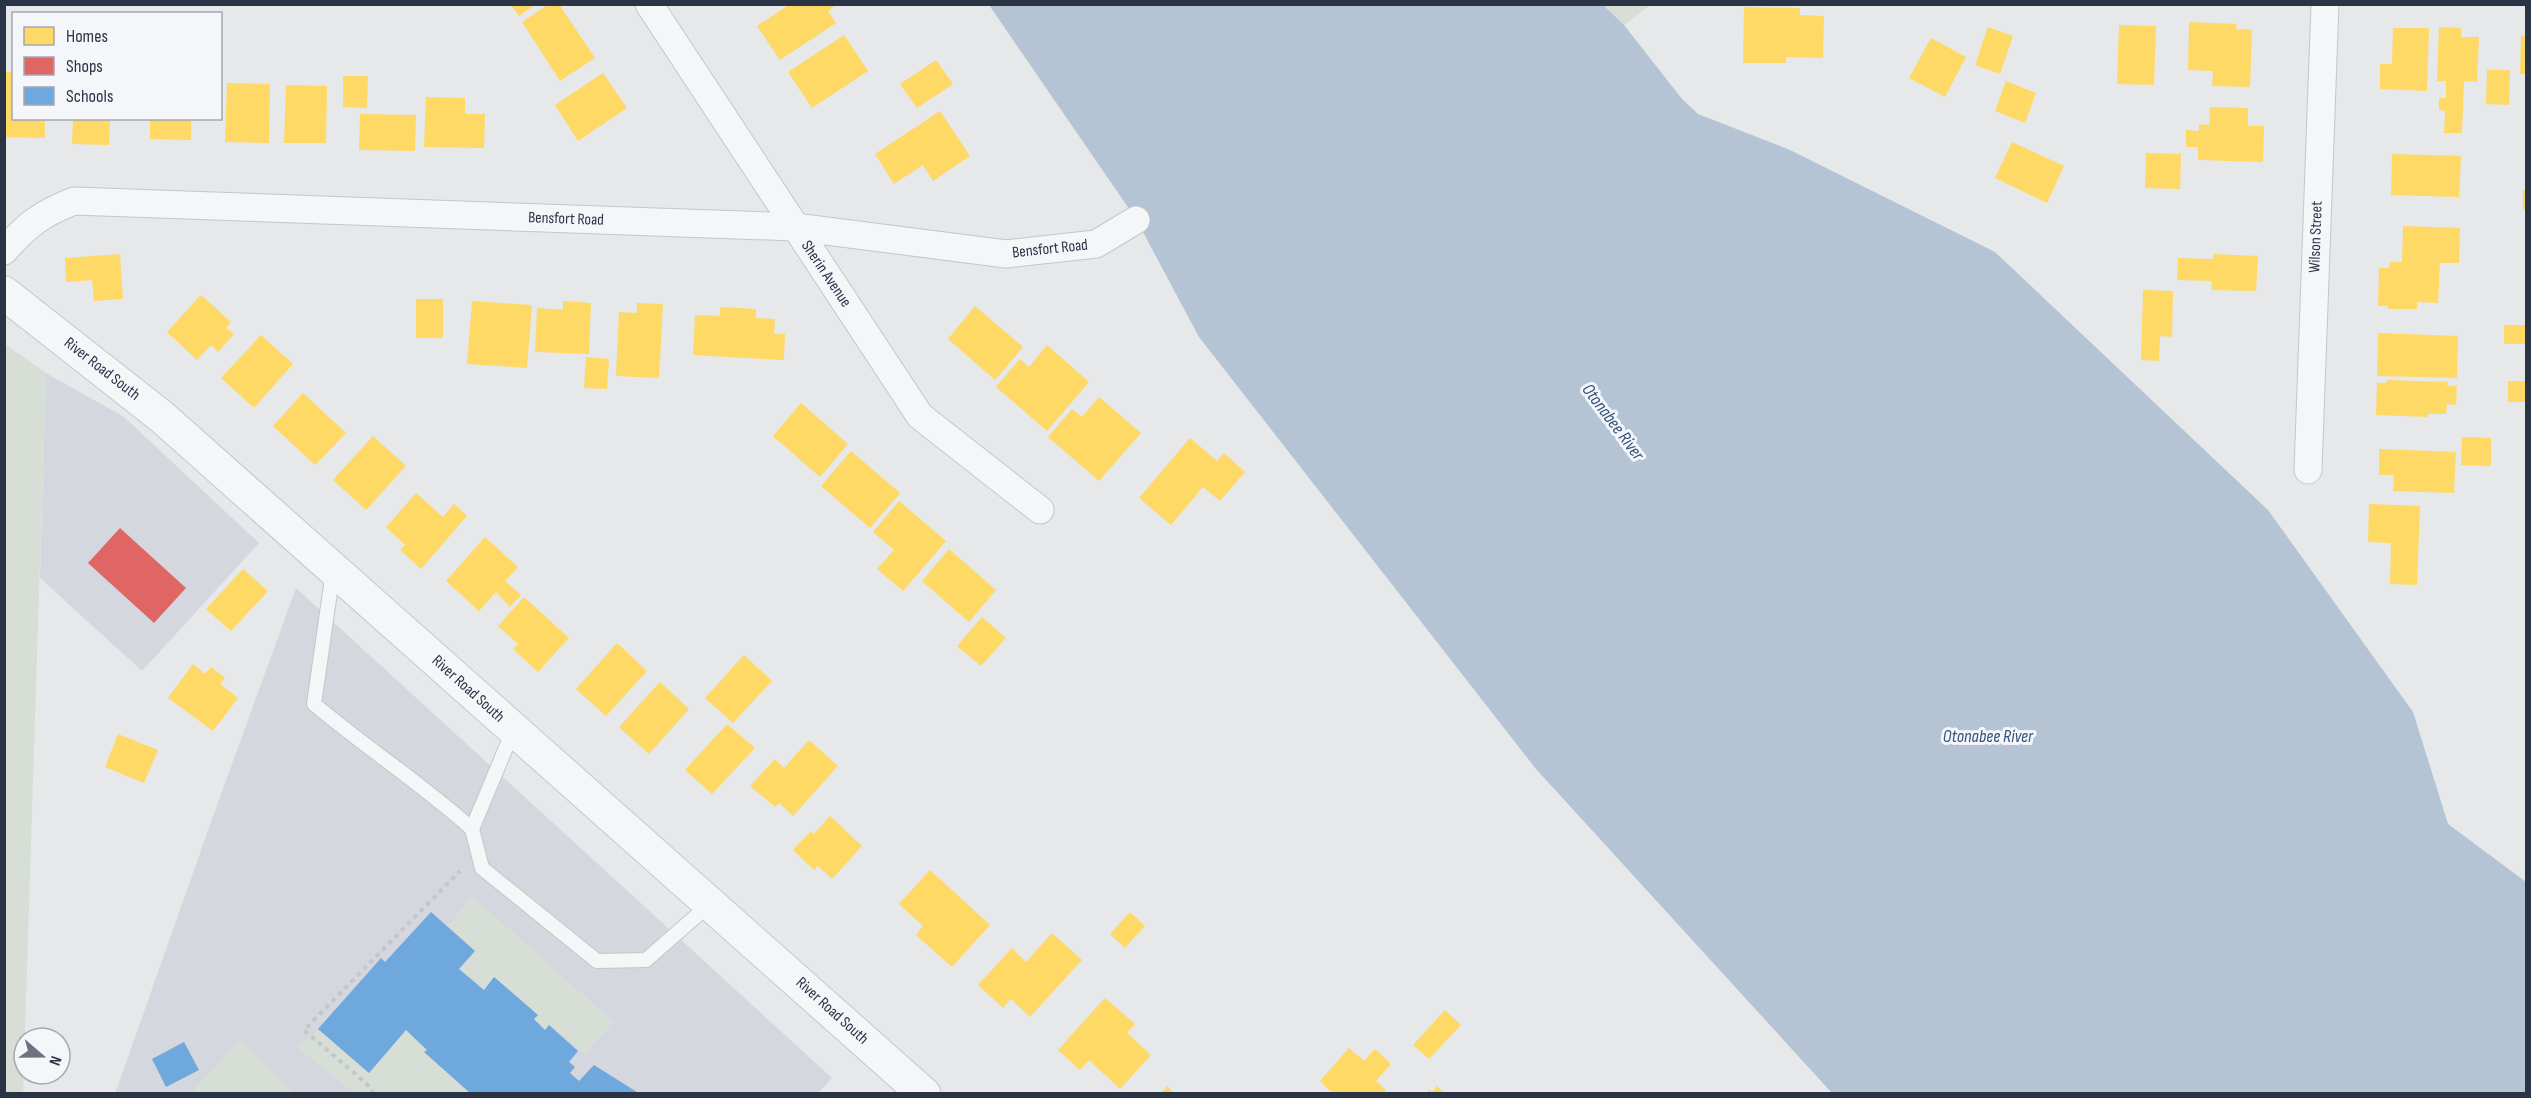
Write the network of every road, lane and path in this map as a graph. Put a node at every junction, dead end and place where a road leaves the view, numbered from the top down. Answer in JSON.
{"nodes":[{"id":1,"x":649,"y":4,"type":"edge"},
{"id":2,"x":2325,"y":4,"type":"edge"},
{"id":3,"x":1136,"y":220,"type":"dead end"},
{"id":4,"x":795,"y":227,"type":"junction"},
{"id":5,"x":4,"y":251,"type":"edge"},
{"id":6,"x":4,"y":293,"type":"edge"},
{"id":7,"x":2308,"y":470,"type":"dead end"},
{"id":8,"x":1040,"y":510,"type":"dead end"},
{"id":9,"x":333,"y":569,"type":"junction"},
{"id":10,"x":514,"y":729,"type":"junction"},
{"id":11,"x":472,"y":829,"type":"junction"},
{"id":12,"x":465,"y":866,"type":"dead end"},
{"id":13,"x":710,"y":903,"type":"junction"},
{"id":14,"x":374,"y":1094,"type":"edge"},
{"id":15,"x":924,"y":1094,"type":"edge"}],
"edges":[{"from":1,"to":4,"type":"street","name":"Sherin Avenue"},
{"from":2,"to":7,"type":"street","name":"Wilson Street"},
{"from":3,"to":4,"type":"street","name":"Bensfort Road"},
{"from":4,"to":5,"type":"street","name":"Bensfort Road"},
{"from":4,"to":8,"type":"street","name":"Sherin Avenue"},
{"from":6,"to":9,"type":"street","name":"River Road South"},
{"from":9,"to":10,"type":"street","name":"River Road South"},
{"from":9,"to":11,"type":"lane"},
{"from":10,"to":11,"type":"lane"},
{"from":10,"to":13,"type":"street","name":"River Road South"},
{"from":11,"to":13,"type":"lane"},
{"from":12,"to":14,"type":"path"},
{"from":13,"to":15,"type":"street","name":"River Road South"}]}
